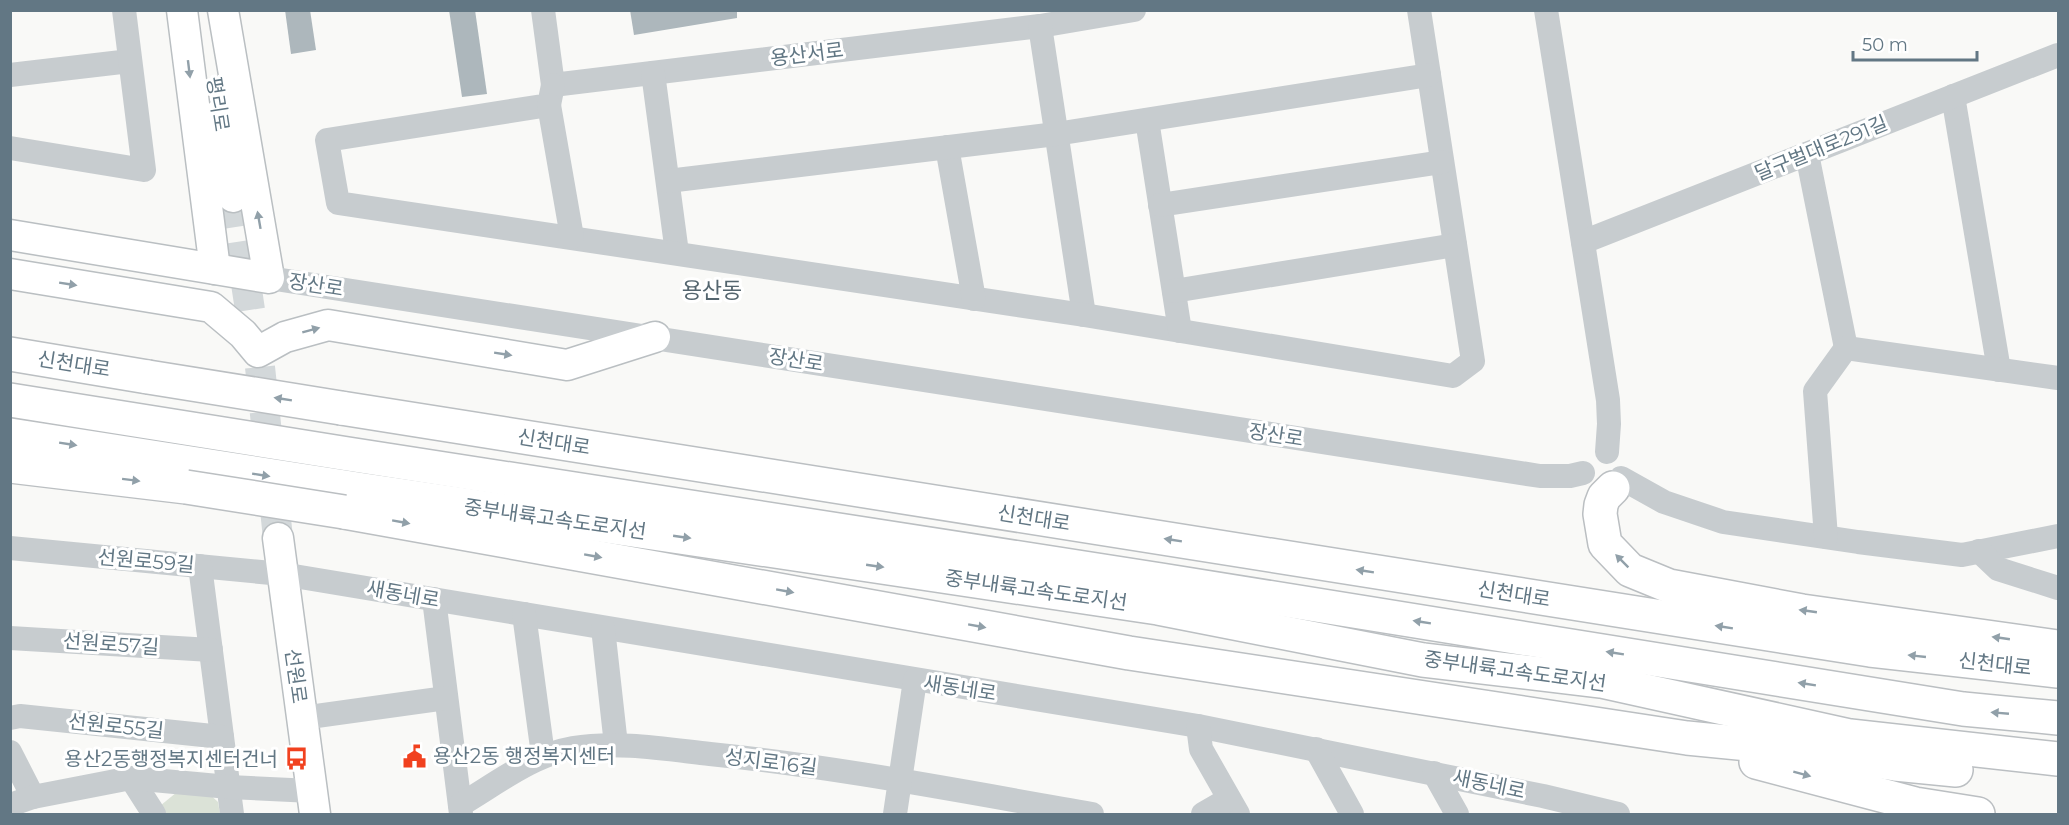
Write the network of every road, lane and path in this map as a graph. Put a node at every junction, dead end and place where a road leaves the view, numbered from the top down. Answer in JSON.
{"nodes":[{"id":1,"x":124,"y":10,"type":"edge"},
{"id":2,"x":182,"y":10,"type":"edge"},
{"id":3,"x":204,"y":10,"type":"edge"},
{"id":4,"x":223,"y":10,"type":"edge"},
{"id":5,"x":543,"y":10,"type":"edge"},
{"id":6,"x":1134,"y":10,"type":"edge"},
{"id":7,"x":1419,"y":10,"type":"edge"},
{"id":8,"x":1546,"y":10,"type":"edge"},
{"id":9,"x":1040,"y":26,"type":"junction"},
{"id":10,"x":2058,"y":54,"type":"edge"},
{"id":11,"x":130,"y":61,"type":"junction"},
{"id":12,"x":653,"y":73,"type":"junction"},
{"id":13,"x":10,"y":75,"type":"edge"},
{"id":14,"x":1429,"y":75,"type":"junction"},
{"id":15,"x":551,"y":95,"type":"junction"},
{"id":16,"x":1953,"y":96,"type":"junction"},
{"id":17,"x":1147,"y":120,"type":"junction"},
{"id":18,"x":1056,"y":134,"type":"junction"},
{"id":19,"x":947,"y":147,"type":"junction"},
{"id":20,"x":10,"y":148,"type":"edge"},
{"id":21,"x":1807,"y":154,"type":"junction"},
{"id":22,"x":1442,"y":162,"type":"junction"},
{"id":23,"x":668,"y":181,"type":"junction"},
{"id":24,"x":233,"y":197,"type":"tunnel mouth"},
{"id":25,"x":1160,"y":205,"type":"junction"},
{"id":26,"x":10,"y":235,"type":"edge"},
{"id":27,"x":572,"y":237,"type":"junction"},
{"id":28,"x":1583,"y":242,"type":"junction"},
{"id":29,"x":1455,"y":245,"type":"junction"},
{"id":30,"x":677,"y":253,"type":"junction"},
{"id":31,"x":215,"y":269,"type":"junction"},
{"id":32,"x":10,"y":274,"type":"edge"},
{"id":33,"x":268,"y":278,"type":"junction"},
{"id":34,"x":1174,"y":291,"type":"junction"},
{"id":35,"x":974,"y":299,"type":"junction"},
{"id":36,"x":250,"y":310,"type":"tunnel mouth"},
{"id":37,"x":1084,"y":315,"type":"junction"},
{"id":38,"x":1180,"y":331,"type":"junction"},
{"id":39,"x":655,"y":337,"type":"junction"},
{"id":40,"x":1846,"y":348,"type":"junction"},
{"id":41,"x":10,"y":354,"type":"edge"},
{"id":42,"x":259,"y":359,"type":"junction"},
{"id":43,"x":1999,"y":370,"type":"junction"},
{"id":44,"x":2058,"y":378,"type":"edge"},
{"id":45,"x":10,"y":400,"type":"edge"},
{"id":46,"x":10,"y":435,"type":"edge"},
{"id":47,"x":1607,"y":452,"type":"junction"},
{"id":48,"x":10,"y":466,"type":"edge"},
{"id":49,"x":1582,"y":473,"type":"junction"},
{"id":50,"x":1617,"y":483,"type":"junction"},
{"id":51,"x":2058,"y":536,"type":"edge"},
{"id":52,"x":1827,"y":537,"type":"junction"},
{"id":53,"x":278,"y":538,"type":"tunnel mouth"},
{"id":54,"x":10,"y":548,"type":"edge"},
{"id":55,"x":1979,"y":551,"type":"junction"},
{"id":56,"x":200,"y":566,"type":"junction"},
{"id":57,"x":282,"y":574,"type":"junction"},
{"id":58,"x":2058,"y":588,"type":"edge"},
{"id":59,"x":434,"y":599,"type":"junction"},
{"id":60,"x":524,"y":615,"type":"junction"},
{"id":61,"x":603,"y":628,"type":"junction"},
{"id":62,"x":10,"y":638,"type":"edge"},
{"id":63,"x":2058,"y":647,"type":"edge"},
{"id":64,"x":211,"y":650,"type":"junction"},
{"id":65,"x":2058,"y":671,"type":"edge"},
{"id":66,"x":915,"y":680,"type":"junction"},
{"id":67,"x":446,"y":698,"type":"junction"},
{"id":68,"x":10,"y":718,"type":"edge"},
{"id":69,"x":302,"y":718,"type":"junction"},
{"id":70,"x":2058,"y":718,"type":"edge"},
{"id":71,"x":1198,"y":726,"type":"junction"},
{"id":72,"x":222,"y":737,"type":"junction"},
{"id":73,"x":1687,"y":738,"type":"junction"},
{"id":74,"x":616,"y":745,"type":"junction"},
{"id":75,"x":1316,"y":749,"type":"junction"},
{"id":76,"x":10,"y":752,"type":"edge"},
{"id":77,"x":543,"y":755,"type":"junction"},
{"id":78,"x":2058,"y":759,"type":"edge"},
{"id":79,"x":1434,"y":773,"type":"junction"},
{"id":80,"x":131,"y":778,"type":"junction"},
{"id":81,"x":2058,"y":779,"type":"edge"},
{"id":82,"x":900,"y":780,"type":"junction"},
{"id":83,"x":229,"y":787,"type":"junction"},
{"id":84,"x":33,"y":797,"type":"junction"},
{"id":85,"x":313,"y":803,"type":"edge"},
{"id":86,"x":10,"y":805,"type":"edge"},
{"id":87,"x":1548,"y":805,"type":"edge"},
{"id":88,"x":1233,"y":807,"type":"edge"},
{"id":89,"x":461,"y":810,"type":"edge"},
{"id":90,"x":154,"y":814,"type":"edge"},
{"id":91,"x":232,"y":814,"type":"edge"},
{"id":92,"x":895,"y":814,"type":"edge"},
{"id":93,"x":1092,"y":814,"type":"edge"},
{"id":94,"x":1203,"y":814,"type":"edge"},
{"id":95,"x":1352,"y":814,"type":"edge"},
{"id":96,"x":1457,"y":814,"type":"edge"},
{"id":97,"x":1618,"y":814,"type":"edge"},
{"id":98,"x":1978,"y":814,"type":"edge"}],
"edges":[{"from":1,"to":11,"type":"street"},
{"from":2,"to":31,"type":"main road","one_way":true},
{"from":3,"to":24,"type":"main road","name":"평리로"},
{"from":33,"to":4,"type":"main road","one_way":true},
{"from":5,"to":15,"type":"street"},
{"from":6,"to":9,"type":"street","name":"용산서로"},
{"from":7,"to":14,"type":"street"},
{"from":8,"to":28,"type":"street"},
{"from":9,"to":12,"type":"street","name":"용산서로"},
{"from":9,"to":18,"type":"street"},
{"from":10,"to":16,"type":"street","name":"달구벌대로291길"},
{"from":11,"to":13,"type":"street"},
{"from":11,"to":20,"type":"street"},
{"from":12,"to":15,"type":"street","name":"용산서로"},
{"from":12,"to":23,"type":"street"},
{"from":14,"to":17,"type":"street"},
{"from":14,"to":22,"type":"street"},
{"from":15,"to":27,"type":"street"},
{"from":15,"to":27,"type":"street","name":"용산서로"},
{"from":16,"to":21,"type":"street","name":"달구벌대로291길"},
{"from":16,"to":43,"type":"street"},
{"from":17,"to":18,"type":"street"},
{"from":17,"to":25,"type":"street"},
{"from":18,"to":19,"type":"street"},
{"from":18,"to":37,"type":"street"},
{"from":19,"to":23,"type":"street"},
{"from":19,"to":35,"type":"street"},
{"from":21,"to":28,"type":"street","name":"달구벌대로291길"},
{"from":21,"to":40,"type":"street"},
{"from":22,"to":25,"type":"street"},
{"from":22,"to":29,"type":"street"},
{"from":23,"to":30,"type":"street"},
{"from":25,"to":34,"type":"street"},
{"from":26,"to":31,"type":"main road","name":"장산로"},
{"from":27,"to":30,"type":"street"},
{"from":28,"to":47,"type":"street"},
{"from":29,"to":34,"type":"street"},
{"from":29,"to":38,"type":"street"},
{"from":30,"to":35,"type":"street"},
{"from":31,"to":33,"type":"main road","name":"장산로"},
{"from":32,"to":42,"type":"main road","one_way":true},
{"from":33,"to":39,"type":"street","name":"장산로"},
{"from":34,"to":38,"type":"street"},
{"from":35,"to":37,"type":"street"},
{"from":36,"to":42,"type":"main road"},
{"from":37,"to":38,"type":"street"},
{"from":42,"to":39,"type":"main road","one_way":true},
{"from":39,"to":49,"type":"street","name":"장산로"},
{"from":40,"to":43,"type":"street"},
{"from":40,"to":52,"type":"street"},
{"from":65,"to":41,"type":"highway","name":"신천대로","one_way":true,"bridge":true},
{"from":43,"to":44,"type":"street"},
{"from":70,"to":45,"type":"highway","name":"중부내륙고속도로지선","one_way":true},
{"from":46,"to":78,"type":"highway","name":"중부내륙고속도로지선","one_way":true},
{"from":47,"to":49,"type":"street"},
{"from":47,"to":50,"type":"street"},
{"from":48,"to":73,"type":"highway","one_way":true,"bridge":true},
{"from":49,"to":50,"type":"street"},
{"from":50,"to":52,"type":"street"},
{"from":63,"to":50,"type":"highway","one_way":true},
{"from":51,"to":55,"type":"street"},
{"from":52,"to":55,"type":"street"},
{"from":53,"to":57,"type":"main road","name":"선원로"},
{"from":54,"to":56,"type":"street","name":"선원로59길"},
{"from":55,"to":58,"type":"street"},
{"from":56,"to":57,"type":"street","name":"선원로59길"},
{"from":56,"to":64,"type":"street"},
{"from":57,"to":59,"type":"street","name":"새동네로"},
{"from":57,"to":69,"type":"main road","name":"선원로"},
{"from":59,"to":60,"type":"street","name":"새동네로"},
{"from":59,"to":67,"type":"street"},
{"from":60,"to":61,"type":"street","name":"새동네로"},
{"from":60,"to":77,"type":"street"},
{"from":61,"to":66,"type":"street","name":"새동네로"},
{"from":61,"to":74,"type":"street"},
{"from":62,"to":64,"type":"street","name":"선원로57길"},
{"from":64,"to":72,"type":"street"},
{"from":66,"to":71,"type":"street","name":"새동네로"},
{"from":66,"to":82,"type":"street"},
{"from":67,"to":69,"type":"street"},
{"from":67,"to":89,"type":"street"},
{"from":68,"to":72,"type":"street","name":"선원로55길"},
{"from":69,"to":85,"type":"main road","name":"선원로"},
{"from":71,"to":75,"type":"street","name":"새동네로"},
{"from":71,"to":88,"type":"street"},
{"from":72,"to":83,"type":"street"},
{"from":73,"to":81,"type":"highway"},
{"from":73,"to":98,"type":"highway","one_way":true},
{"from":74,"to":77,"type":"street","name":"성지로16길"},
{"from":74,"to":82,"type":"street","name":"성지로16길"},
{"from":75,"to":79,"type":"street","name":"새동네로"},
{"from":75,"to":95,"type":"street"},
{"from":76,"to":84,"type":"street"},
{"from":77,"to":89,"type":"street","name":"성지로16길"},
{"from":79,"to":87,"type":"street","name":"새동네로"},
{"from":79,"to":96,"type":"street","name":"새동네로"},
{"from":80,"to":83,"type":"street"},
{"from":80,"to":84,"type":"street"},
{"from":80,"to":90,"type":"street"},
{"from":82,"to":92,"type":"street"},
{"from":82,"to":93,"type":"street","name":"성지로16길"},
{"from":83,"to":85,"type":"street"},
{"from":83,"to":91,"type":"street"},
{"from":84,"to":86,"type":"street"},
{"from":87,"to":97,"type":"street","name":"새동네로"},
{"from":88,"to":94,"type":"street"}]}
